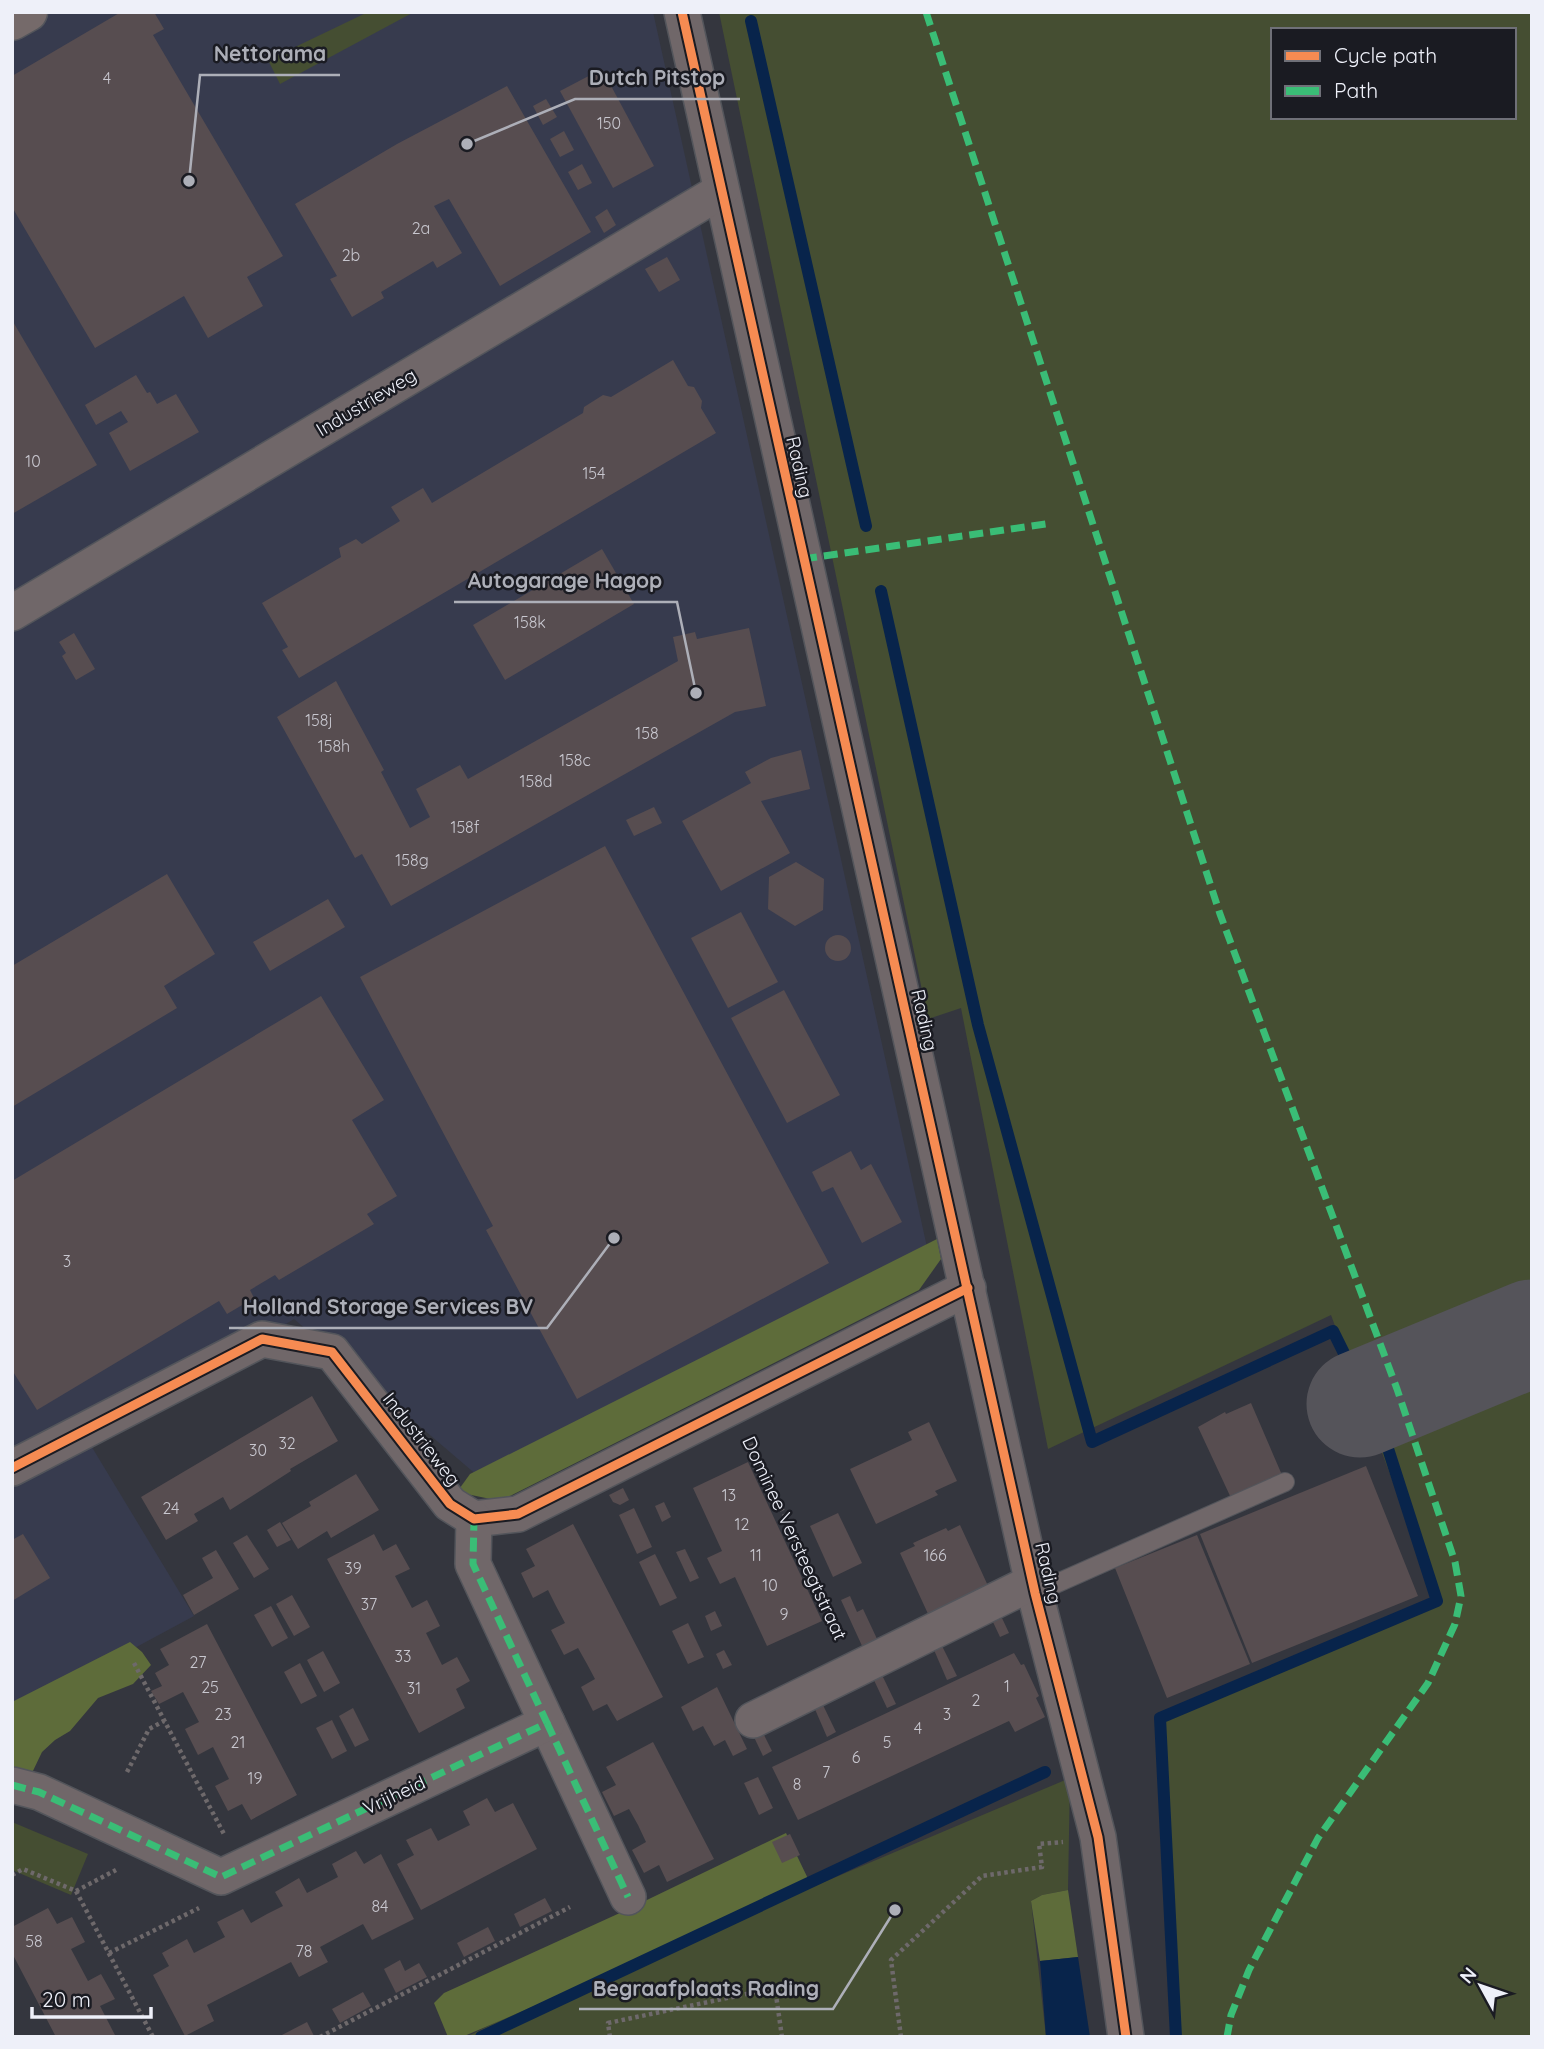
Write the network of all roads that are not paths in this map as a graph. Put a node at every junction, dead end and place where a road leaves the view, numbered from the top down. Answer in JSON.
{"nodes":[{"id":1,"x":28,"y":12,"type":"edge"},
{"id":2,"x":682,"y":12,"type":"edge"},
{"id":3,"x":12,"y":21,"type":"edge"},
{"id":4,"x":721,"y":191,"type":"junction"},
{"id":5,"x":12,"y":613,"type":"edge"},
{"id":6,"x":968,"y":1288,"type":"junction"},
{"id":7,"x":12,"y":1468,"type":"edge"},
{"id":8,"x":1285,"y":1482,"type":"dead end"},
{"id":9,"x":474,"y":1519,"type":"junction"},
{"id":10,"x":1034,"y":1588,"type":"junction"},
{"id":11,"x":753,"y":1720,"type":"dead end"},
{"id":12,"x":547,"y":1723,"type":"junction"},
{"id":13,"x":12,"y":1785,"type":"edge"},
{"id":14,"x":628,"y":1897,"type":"dead end"},
{"id":15,"x":1125,"y":2037,"type":"edge"}],
"edges":[{"from":1,"to":3,"type":"street"},
{"from":2,"to":4,"type":"street","name":"Rading"},
{"from":4,"to":5,"type":"street","name":"Industrieweg"},
{"from":4,"to":6,"type":"street","name":"Rading"},
{"from":6,"to":9,"type":"street"},
{"from":6,"to":10,"type":"street","name":"Rading"},
{"from":7,"to":9,"type":"street","name":"Industrieweg"},
{"from":8,"to":10,"type":"lane","name":"Rading"},
{"from":9,"to":12,"type":"street"},
{"from":10,"to":11,"type":"street"},
{"from":10,"to":15,"type":"street","name":"Rading"},
{"from":12,"to":13,"type":"street","name":"Vrijheid"},
{"from":12,"to":14,"type":"street"}]}
